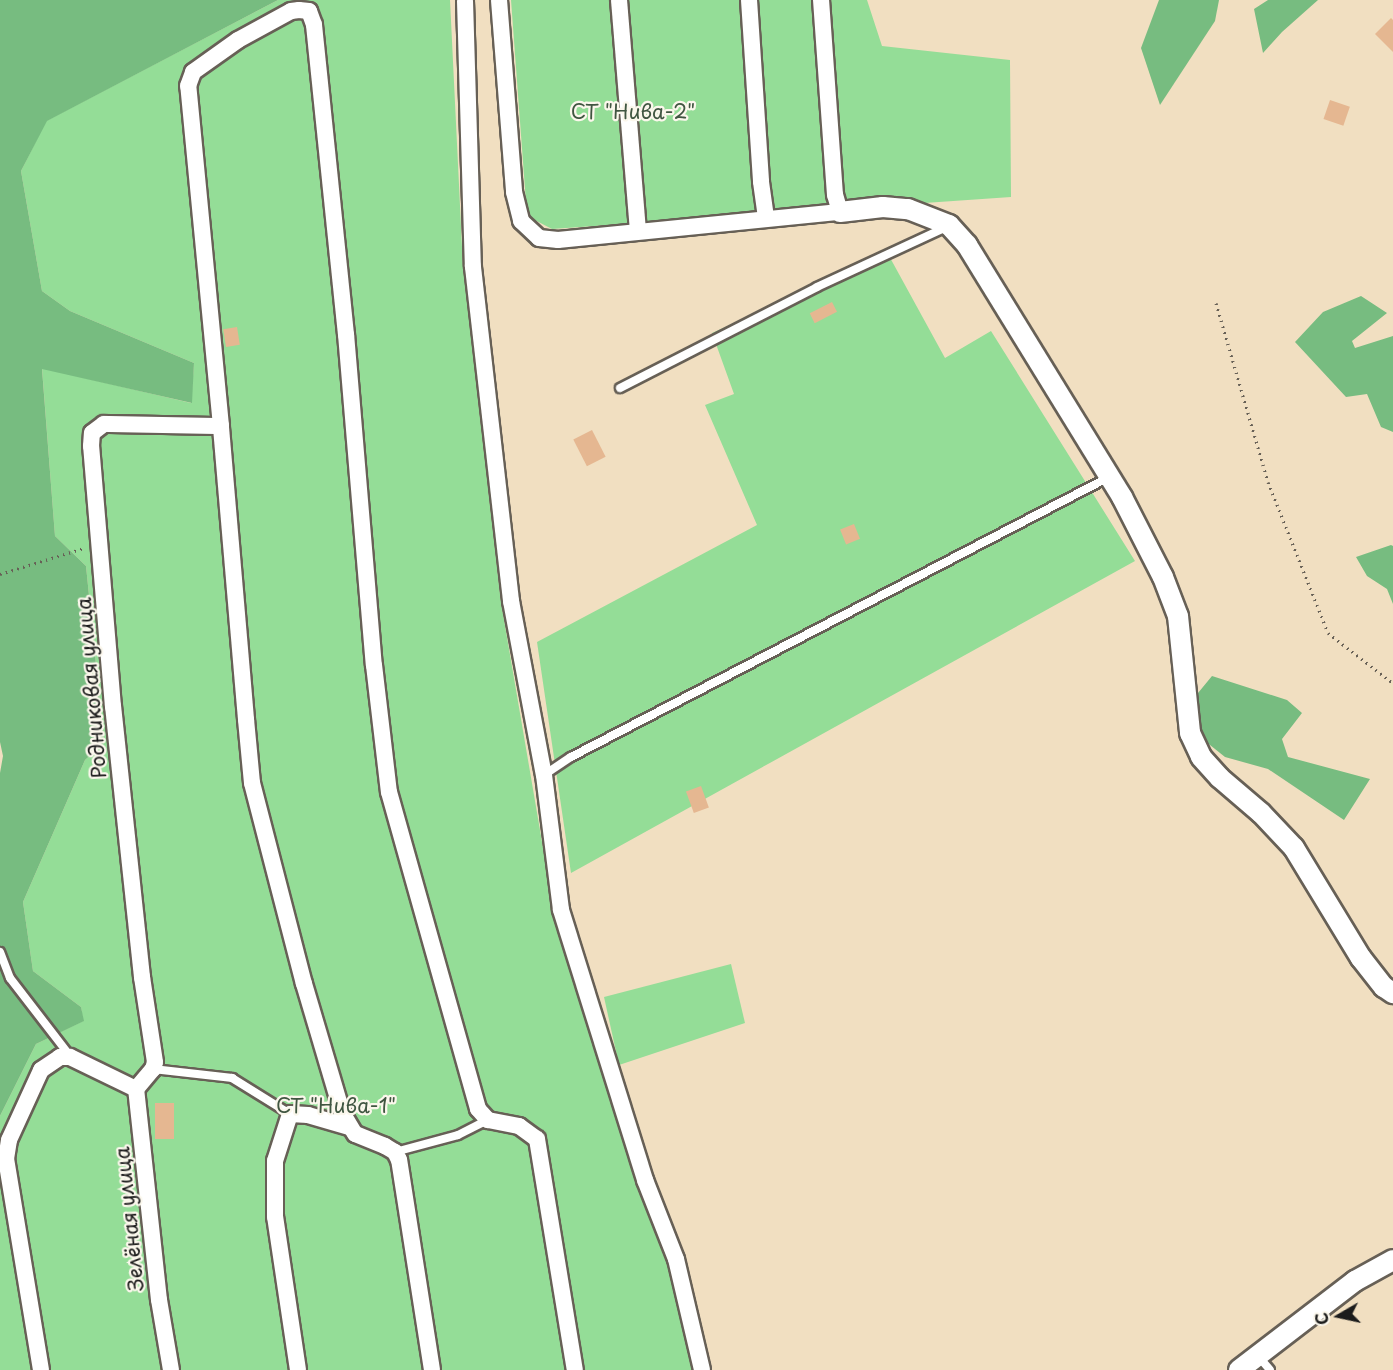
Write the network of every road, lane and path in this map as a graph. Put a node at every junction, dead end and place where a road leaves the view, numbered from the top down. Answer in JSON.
{"nodes":[{"id":1,"x":499,"y":0,"type":"edge"},
{"id":2,"x":619,"y":0,"type":"edge"},
{"id":3,"x":749,"y":0,"type":"edge"},
{"id":4,"x":821,"y":0,"type":"edge"},
{"id":5,"x":465,"y":1,"type":"edge"},
{"id":6,"x":840,"y":212,"type":"junction"},
{"id":7,"x":766,"y":218,"type":"junction"},
{"id":8,"x":949,"y":225,"type":"junction"},
{"id":9,"x":638,"y":231,"type":"junction"},
{"id":10,"x":1216,"y":303,"type":"dead end"},
{"id":11,"x":620,"y":388,"type":"dead end"},
{"id":12,"x":221,"y":426,"type":"junction"},
{"id":13,"x":1110,"y":477,"type":"junction"},
{"id":14,"x":82,"y":549,"type":"dead end"},
{"id":15,"x":0,"y":574,"type":"edge"},
{"id":16,"x":1393,"y":683,"type":"edge"},
{"id":17,"x":543,"y":775,"type":"junction"},
{"id":18,"x":0,"y":952,"type":"edge"},
{"id":19,"x":1393,"y":993,"type":"edge"},
{"id":20,"x":70,"y":1057,"type":"junction"},
{"id":21,"x":153,"y":1069,"type":"junction"},
{"id":22,"x":136,"y":1089,"type":"junction"},
{"id":23,"x":290,"y":1114,"type":"junction"},
{"id":24,"x":488,"y":1120,"type":"junction"},
{"id":25,"x":349,"y":1127,"type":"junction"},
{"id":26,"x":395,"y":1152,"type":"junction"},
{"id":27,"x":1390,"y":1266,"type":"edge"},
{"id":28,"x":1264,"y":1363,"type":"edge"},
{"id":29,"x":41,"y":1370,"type":"edge"},
{"id":30,"x":171,"y":1370,"type":"edge"},
{"id":31,"x":298,"y":1370,"type":"edge"},
{"id":32,"x":432,"y":1370,"type":"edge"},
{"id":33,"x":574,"y":1370,"type":"edge"},
{"id":34,"x":702,"y":1370,"type":"edge"},
{"id":35,"x":1239,"y":1370,"type":"edge"}],
"edges":[{"from":1,"to":9,"type":"street"},
{"from":2,"to":9,"type":"street"},
{"from":3,"to":7,"type":"street"},
{"from":4,"to":6,"type":"street"},
{"from":5,"to":17,"type":"street"},
{"from":6,"to":7,"type":"street"},
{"from":6,"to":8,"type":"street"},
{"from":7,"to":9,"type":"street"},
{"from":8,"to":11,"type":"lane"},
{"from":8,"to":13,"type":"street"},
{"from":10,"to":16,"type":"path"},
{"from":12,"to":21,"type":"street","name":"Родниковая улица"},
{"from":12,"to":24,"type":"street"},
{"from":12,"to":25,"type":"street"},
{"from":13,"to":17,"type":"lane"},
{"from":13,"to":19,"type":"street"},
{"from":14,"to":15,"type":"path"},
{"from":17,"to":34,"type":"street"},
{"from":18,"to":20,"type":"lane"},
{"from":20,"to":22,"type":"street"},
{"from":20,"to":29,"type":"street"},
{"from":21,"to":22,"type":"street"},
{"from":21,"to":23,"type":"lane"},
{"from":22,"to":30,"type":"street","name":"Зелёная улица"},
{"from":23,"to":25,"type":"street"},
{"from":23,"to":31,"type":"street"},
{"from":24,"to":26,"type":"lane"},
{"from":24,"to":33,"type":"street"},
{"from":25,"to":26,"type":"street"},
{"from":26,"to":32,"type":"street"},
{"from":27,"to":28,"type":"street"},
{"from":28,"to":35,"type":"street"}]}
